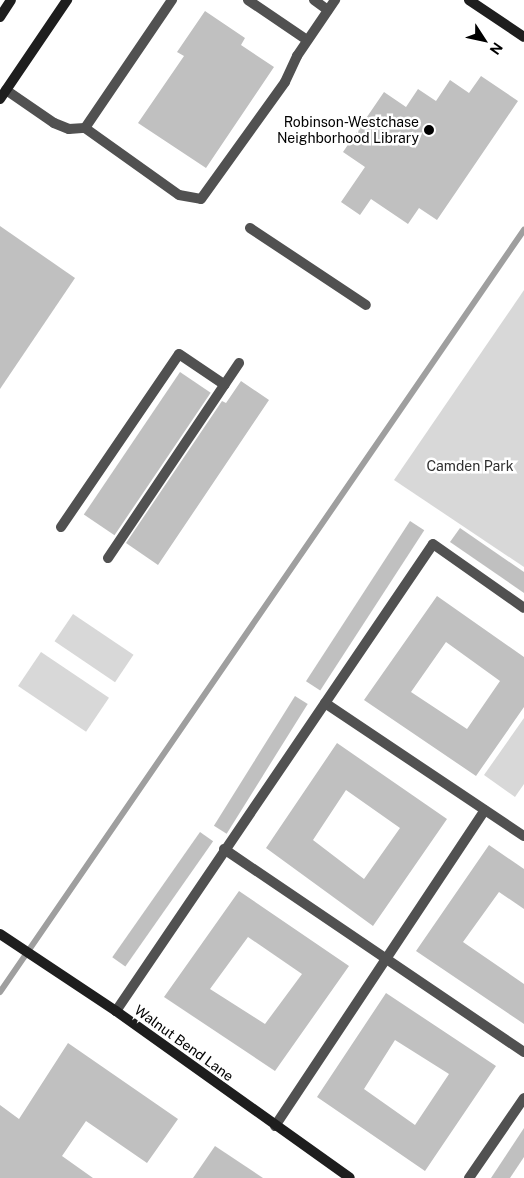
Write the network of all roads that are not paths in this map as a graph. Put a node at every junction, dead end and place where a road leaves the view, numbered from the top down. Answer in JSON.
{"nodes":[{"id":1,"x":11,"y":0,"type":"edge"},
{"id":2,"x":67,"y":0,"type":"edge"},
{"id":3,"x":172,"y":0,"type":"edge"},
{"id":4,"x":248,"y":0,"type":"edge"},
{"id":5,"x":314,"y":0,"type":"edge"},
{"id":6,"x":335,"y":0,"type":"edge"},
{"id":7,"x":469,"y":0,"type":"edge"},
{"id":8,"x":328,"y":10,"type":"junction"},
{"id":9,"x":0,"y":17,"type":"edge"},
{"id":10,"x":524,"y":37,"type":"edge"},
{"id":11,"x":307,"y":40,"type":"junction"},
{"id":12,"x":2,"y":92,"type":"edge"},
{"id":13,"x":85,"y":128,"type":"junction"},
{"id":14,"x":250,"y":228,"type":"dead end"},
{"id":15,"x":366,"y":305,"type":"dead end"},
{"id":16,"x":239,"y":363,"type":"dead end"},
{"id":17,"x":225,"y":385,"type":"junction"},
{"id":18,"x":61,"y":527,"type":"dead end"},
{"id":19,"x":108,"y":558,"type":"dead end"},
{"id":20,"x":524,"y":608,"type":"edge"},
{"id":21,"x":325,"y":703,"type":"junction"},
{"id":22,"x":485,"y":810,"type":"junction"},
{"id":23,"x":524,"y":836,"type":"edge"},
{"id":24,"x":224,"y":849,"type":"junction"},
{"id":25,"x":0,"y":934,"type":"edge"},
{"id":26,"x":386,"y":960,"type":"junction"},
{"id":27,"x":116,"y":1011,"type":"junction"},
{"id":28,"x":524,"y":1052,"type":"edge"},
{"id":29,"x":524,"y":1098,"type":"edge"},
{"id":30,"x":274,"y":1126,"type":"junction"},
{"id":31,"x":350,"y":1178,"type":"edge"},
{"id":32,"x":469,"y":1178,"type":"edge"}],
"edges":[{"from":1,"to":9,"type":"street"},
{"from":2,"to":12,"type":"street"},
{"from":3,"to":13,"type":"lane"},
{"from":4,"to":11,"type":"lane"},
{"from":5,"to":8,"type":"lane"},
{"from":6,"to":8,"type":"lane"},
{"from":7,"to":10,"type":"street"},
{"from":8,"to":11,"type":"lane"},
{"from":11,"to":13,"type":"lane"},
{"from":12,"to":13,"type":"lane"},
{"from":14,"to":15,"type":"lane"},
{"from":16,"to":17,"type":"lane"},
{"from":17,"to":18,"type":"lane"},
{"from":17,"to":19,"type":"lane"},
{"from":20,"to":21,"type":"lane"},
{"from":21,"to":22,"type":"lane"},
{"from":21,"to":24,"type":"lane"},
{"from":22,"to":23,"type":"lane"},
{"from":22,"to":26,"type":"lane"},
{"from":24,"to":26,"type":"lane"},
{"from":24,"to":27,"type":"lane"},
{"from":25,"to":27,"type":"street","name":"Walnut Bend Lane"},
{"from":26,"to":28,"type":"lane"},
{"from":26,"to":30,"type":"lane"},
{"from":27,"to":30,"type":"street","name":"Walnut Bend Lane"},
{"from":29,"to":32,"type":"lane"},
{"from":30,"to":31,"type":"street","name":"Walnut Bend Lane"}]}
